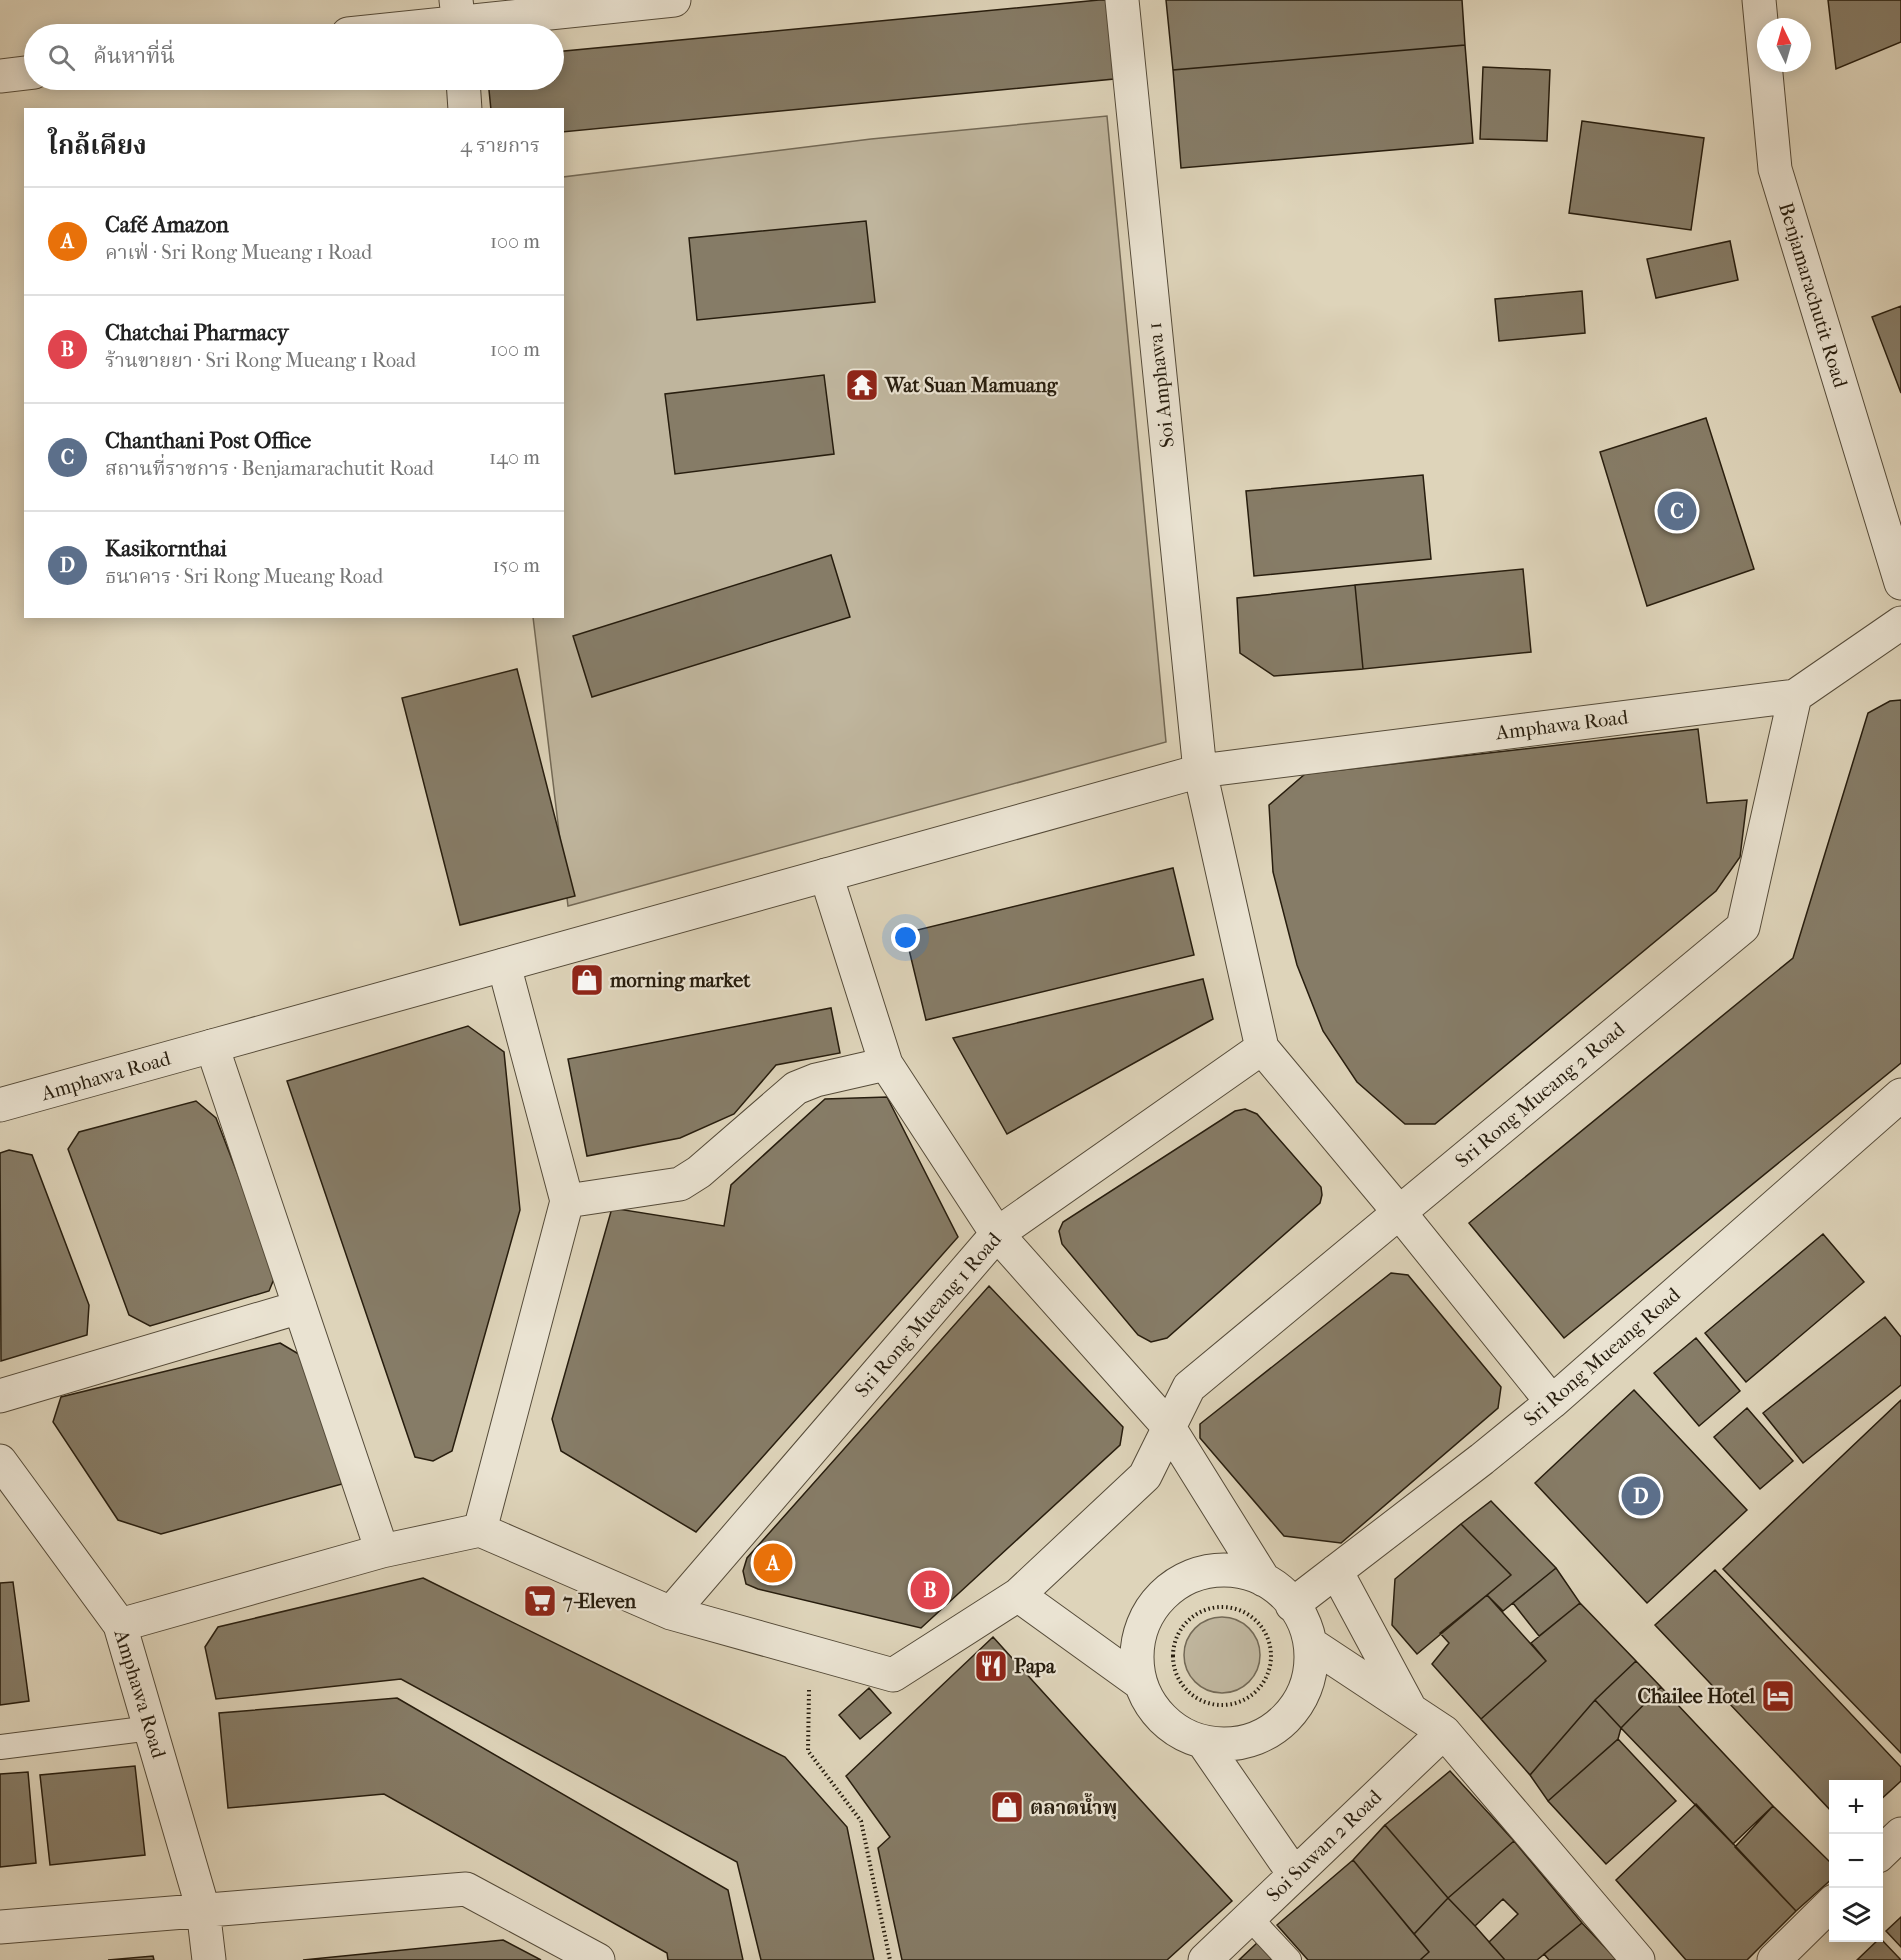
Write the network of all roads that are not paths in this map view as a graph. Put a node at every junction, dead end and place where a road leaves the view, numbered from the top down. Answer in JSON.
{"nodes":[{"id":1,"x":674,"y":0,"type":"edge"},
{"id":2,"x":1122,"y":0,"type":"edge"},
{"id":3,"x":1759,"y":0,"type":"edge"},
{"id":4,"x":458,"y":19,"type":"edge"},
{"id":5,"x":421,"y":24,"type":"edge"},
{"id":6,"x":24,"y":73,"type":"edge"},
{"id":7,"x":0,"y":76,"type":"edge"},
{"id":8,"x":464,"y":90,"type":"edge"},
{"id":9,"x":465,"y":108,"type":"edge"},
{"id":10,"x":1901,"y":583,"type":"edge"},
{"id":11,"x":1901,"y":623,"type":"edge"},
{"id":12,"x":1795,"y":696,"type":"junction"},
{"id":13,"x":1200,"y":771,"type":"junction"},
{"id":14,"x":826,"y":875,"type":"junction"},
{"id":15,"x":504,"y":965,"type":"junction"},
{"id":16,"x":212,"y":1046,"type":"junction"},
{"id":17,"x":1262,"y":1048,"type":"junction"},
{"id":18,"x":886,"y":1064,"type":"junction"},
{"id":19,"x":1901,"y":1095,"type":"edge"},
{"id":20,"x":0,"y":1106,"type":"edge"},
{"id":21,"x":567,"y":1200,"type":"junction"},
{"id":22,"x":1400,"y":1212,"type":"junction"},
{"id":23,"x":997,"y":1234,"type":"junction"},
{"id":24,"x":300,"y":1307,"type":"junction"},
{"id":25,"x":0,"y":1396,"type":"edge"},
{"id":26,"x":1552,"y":1402,"type":"junction"},
{"id":27,"x":1168,"y":1426,"type":"junction"},
{"id":28,"x":0,"y":1461,"type":"edge"},
{"id":29,"x":480,"y":1530,"type":"junction"},
{"id":30,"x":382,"y":1551,"type":"junction"},
{"id":31,"x":1336,"y":1570,"type":"junction"},
{"id":32,"x":1264,"y":1580,"type":"junction"},
{"id":33,"x":1018,"y":1595,"type":"junction"},
{"id":34,"x":1292,"y":1605,"type":"junction"},
{"id":35,"x":671,"y":1613,"type":"junction"},
{"id":36,"x":120,"y":1625,"type":"junction"},
{"id":37,"x":1311,"y":1644,"type":"junction"},
{"id":38,"x":1140,"y":1683,"type":"junction"},
{"id":39,"x":1410,"y":1710,"type":"junction"},
{"id":40,"x":151,"y":1728,"type":"junction"},
{"id":41,"x":1444,"y":1732,"type":"junction"},
{"id":42,"x":1203,"y":1742,"type":"junction"},
{"id":43,"x":0,"y":1747,"type":"edge"},
{"id":44,"x":1901,"y":1834,"type":"edge"},
{"id":45,"x":1883,"y":1851,"type":"edge"},
{"id":46,"x":1294,"y":1874,"type":"junction"},
{"id":47,"x":1829,"y":1905,"type":"edge"},
{"id":48,"x":203,"y":1910,"type":"junction"},
{"id":49,"x":1250,"y":1918,"type":"junction"},
{"id":50,"x":0,"y":1927,"type":"edge"},
{"id":51,"x":209,"y":1960,"type":"edge"},
{"id":52,"x":598,"y":1960,"type":"edge"},
{"id":53,"x":1204,"y":1960,"type":"edge"},
{"id":54,"x":1289,"y":1960,"type":"edge"},
{"id":55,"x":1638,"y":1960,"type":"edge"},
{"id":56,"x":1774,"y":1960,"type":"edge"}],
"edges":[{"from":1,"to":4,"type":"street"},
{"from":2,"to":13,"type":"street","name":"Soi Amphawa 1"},
{"from":3,"to":10,"type":"street","name":"Benjamarachutit Road"},
{"from":4,"to":5,"type":"street"},
{"from":6,"to":7,"type":"street"},
{"from":8,"to":9,"type":"street"},
{"from":11,"to":12,"type":"street","name":"Amphawa Road"},
{"from":12,"to":13,"type":"street","name":"Amphawa Road"},
{"from":12,"to":22,"type":"street","name":"Sri Rong Mueang 2 Road"},
{"from":13,"to":14,"type":"street","name":"Amphawa Road"},
{"from":13,"to":17,"type":"street","name":"Soi Amphawa 1"},
{"from":14,"to":15,"type":"street","name":"Amphawa Road"},
{"from":14,"to":18,"type":"street"},
{"from":15,"to":16,"type":"street","name":"Amphawa Road"},
{"from":15,"to":21,"type":"street"},
{"from":16,"to":20,"type":"street","name":"Amphawa Road"},
{"from":16,"to":24,"type":"street"},
{"from":17,"to":22,"type":"street"},
{"from":17,"to":23,"type":"street","name":"Sri Rong Mueang 1 Road"},
{"from":18,"to":21,"type":"street"},
{"from":18,"to":23,"type":"street"},
{"from":19,"to":26,"type":"street","name":"Sri Rong Mueang Road"},
{"from":21,"to":29,"type":"street"},
{"from":22,"to":26,"type":"street"},
{"from":22,"to":27,"type":"street","name":"Sri Rong Mueang 2 Road"},
{"from":23,"to":27,"type":"street"},
{"from":23,"to":35,"type":"street","name":"Sri Rong Mueang 1 Road"},
{"from":24,"to":25,"type":"street"},
{"from":24,"to":30,"type":"street"},
{"from":26,"to":31,"type":"street","name":"Sri Rong Mueang Road"},
{"from":27,"to":32,"type":"street"},
{"from":27,"to":33,"type":"street","name":"Sri Rong Mueang 2 Road"},
{"from":28,"to":36,"type":"street","name":"Amphawa Road"},
{"from":29,"to":30,"type":"street"},
{"from":29,"to":35,"type":"street","name":"Sri Rong Mueang 2 Road"},
{"from":30,"to":36,"type":"street"},
{"from":31,"to":34,"type":"street","name":"Sri Rong Mueang Road"},
{"from":31,"to":39,"type":"street"},
{"from":32,"to":34,"type":"street"},
{"from":32,"to":38,"type":"street"},
{"from":33,"to":35,"type":"street","name":"Sri Rong Mueang 2 Road"},
{"from":33,"to":38,"type":"street"},
{"from":34,"to":37,"type":"street"},
{"from":36,"to":40,"type":"street","name":"Amphawa Road"},
{"from":37,"to":39,"type":"street"},
{"from":37,"to":42,"type":"street"},
{"from":38,"to":42,"type":"street"},
{"from":39,"to":41,"type":"street"},
{"from":40,"to":43,"type":"lane"},
{"from":40,"to":48,"type":"street","name":"Amphawa Road"},
{"from":41,"to":46,"type":"street","name":"Soi Suwan 2 Road"},
{"from":41,"to":55,"type":"street"},
{"from":42,"to":46,"type":"street"},
{"from":44,"to":45,"type":"street"},
{"from":46,"to":49,"type":"street","name":"Soi Suwan 2 Road"},
{"from":47,"to":56,"type":"street"},
{"from":48,"to":50,"type":"street"},
{"from":48,"to":51,"type":"street","name":"Amphawa Road"},
{"from":48,"to":52,"type":"street"},
{"from":49,"to":53,"type":"street","name":"Soi Suwan 2 Road"},
{"from":49,"to":54,"type":"lane"}]}
